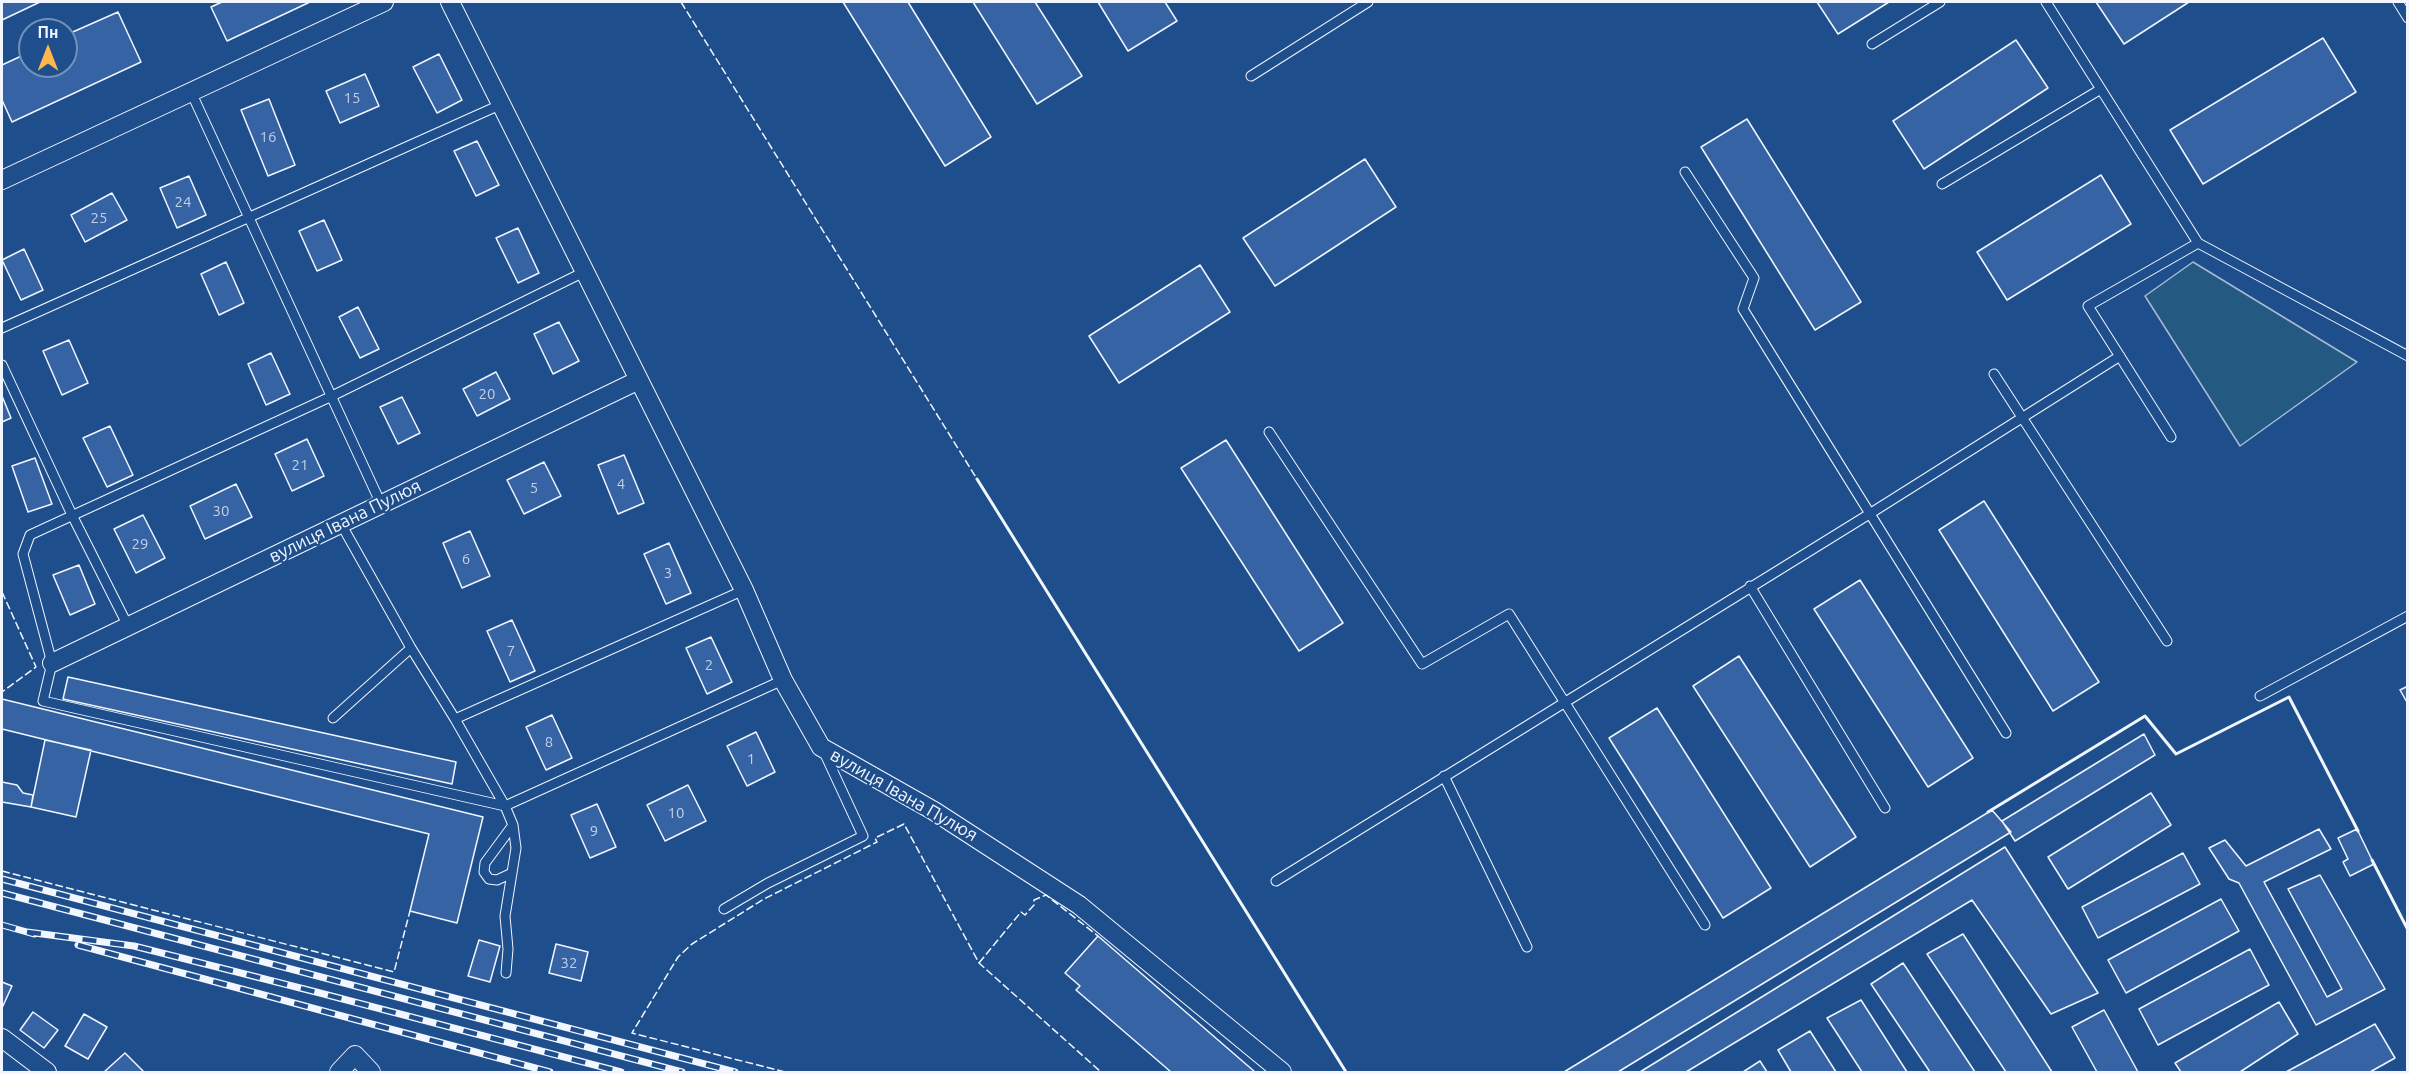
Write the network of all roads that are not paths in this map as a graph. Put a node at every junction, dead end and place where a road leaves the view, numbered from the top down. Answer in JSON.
{"nodes":[{"id":1,"x":384,"y":2,"type":"edge"},
{"id":2,"x":450,"y":2,"type":"edge"},
{"id":3,"x":1368,"y":2,"type":"edge"},
{"id":4,"x":1940,"y":2,"type":"edge"},
{"id":5,"x":2046,"y":2,"type":"edge"},
{"id":6,"x":2398,"y":2,"type":"edge"},
{"id":7,"x":2408,"y":18,"type":"edge"},
{"id":8,"x":1872,"y":44,"type":"dead end"},
{"id":9,"x":1251,"y":76,"type":"dead end"},
{"id":10,"x":2101,"y":88,"type":"junction"},
{"id":11,"x":191,"y":92,"type":"junction"},
{"id":12,"x":502,"y":104,"type":"junction"},
{"id":13,"x":1685,"y":172,"type":"dead end"},
{"id":14,"x":2,"y":180,"type":"edge"},
{"id":15,"x":1942,"y":184,"type":"dead end"},
{"id":16,"x":249,"y":219,"type":"junction"},
{"id":17,"x":2198,"y":243,"type":"junction"},
{"id":18,"x":584,"y":272,"type":"junction"},
{"id":19,"x":2,"y":328,"type":"edge"},
{"id":20,"x":2120,"y":356,"type":"junction"},
{"id":21,"x":2408,"y":356,"type":"edge"},
{"id":22,"x":2,"y":365,"type":"edge"},
{"id":23,"x":1994,"y":375,"type":"dead end"},
{"id":24,"x":639,"y":380,"type":"junction"},
{"id":25,"x":330,"y":397,"type":"junction"},
{"id":26,"x":2023,"y":418,"type":"junction"},
{"id":27,"x":1269,"y":432,"type":"dead end"},
{"id":28,"x":2171,"y":437,"type":"dead end"},
{"id":29,"x":381,"y":504,"type":"junction"},
{"id":30,"x":1871,"y":513,"type":"junction"},
{"id":31,"x":72,"y":515,"type":"junction"},
{"id":32,"x":341,"y":524,"type":"junction"},
{"id":33,"x":1750,"y":586,"type":"junction"},
{"id":34,"x":744,"y":590,"type":"junction"},
{"id":35,"x":2408,"y":616,"type":"edge"},
{"id":36,"x":128,"y":626,"type":"junction"},
{"id":37,"x":2167,"y":641,"type":"dead end"},
{"id":38,"x":411,"y":648,"type":"junction"},
{"id":39,"x":52,"y":663,"type":"junction"},
{"id":40,"x":783,"y":680,"type":"junction"},
{"id":41,"x":2260,"y":696,"type":"dead end"},
{"id":42,"x":1565,"y":701,"type":"junction"},
{"id":43,"x":333,"y":718,"type":"dead end"},
{"id":44,"x":455,"y":719,"type":"junction"},
{"id":45,"x":2006,"y":733,"type":"dead end"},
{"id":46,"x":821,"y":747,"type":"junction"},
{"id":47,"x":1444,"y":776,"type":"junction"},
{"id":48,"x":505,"y":806,"type":"junction"},
{"id":49,"x":1885,"y":808,"type":"dead end"},
{"id":50,"x":513,"y":825,"type":"junction"},
{"id":51,"x":512,"y":873,"type":"junction"},
{"id":52,"x":1276,"y":881,"type":"dead end"},
{"id":53,"x":724,"y":909,"type":"dead end"},
{"id":54,"x":1705,"y":925,"type":"dead end"},
{"id":55,"x":1527,"y":947,"type":"dead end"},
{"id":56,"x":506,"y":974,"type":"dead end"},
{"id":57,"x":2,"y":1038,"type":"edge"},
{"id":58,"x":47,"y":1072,"type":"edge"},
{"id":59,"x":339,"y":1072,"type":"edge"},
{"id":60,"x":371,"y":1072,"type":"edge"},
{"id":61,"x":1282,"y":1072,"type":"edge"}],
"edges":[{"from":1,"to":11,"type":"street"},
{"from":2,"to":12,"type":"street","name":"вулиця Івана Пулюя"},
{"from":3,"to":9,"type":"lane"},
{"from":4,"to":8,"type":"lane"},
{"from":5,"to":10,"type":"lane"},
{"from":6,"to":7,"type":"lane"},
{"from":10,"to":15,"type":"lane"},
{"from":10,"to":17,"type":"lane"},
{"from":11,"to":14,"type":"street"},
{"from":11,"to":16,"type":"lane"},
{"from":12,"to":16,"type":"lane"},
{"from":12,"to":18,"type":"street","name":"вулиця Івана Пулюя"},
{"from":13,"to":30,"type":"lane"},
{"from":16,"to":19,"type":"lane"},
{"from":16,"to":25,"type":"lane"},
{"from":17,"to":20,"type":"lane"},
{"from":17,"to":21,"type":"lane"},
{"from":18,"to":24,"type":"street","name":"вулиця Івана Пулюя"},
{"from":18,"to":25,"type":"lane"},
{"from":20,"to":26,"type":"lane"},
{"from":20,"to":28,"type":"lane"},
{"from":22,"to":31,"type":"lane"},
{"from":23,"to":26,"type":"lane"},
{"from":24,"to":29,"type":"street","name":"вулиця Івана Пулюя"},
{"from":24,"to":34,"type":"street","name":"вулиця Івана Пулюя"},
{"from":25,"to":29,"type":"lane"},
{"from":25,"to":31,"type":"lane"},
{"from":26,"to":30,"type":"lane"},
{"from":26,"to":37,"type":"lane"},
{"from":27,"to":42,"type":"lane"},
{"from":29,"to":32,"type":"street","name":"вулиця Івана Пулюя"},
{"from":30,"to":33,"type":"lane"},
{"from":30,"to":45,"type":"lane"},
{"from":31,"to":36,"type":"lane"},
{"from":31,"to":39,"type":"lane"},
{"from":32,"to":36,"type":"street","name":"вулиця Івана Пулюя"},
{"from":32,"to":38,"type":"lane"},
{"from":33,"to":42,"type":"lane"},
{"from":33,"to":49,"type":"lane"},
{"from":34,"to":40,"type":"street","name":"вулиця Івана Пулюя"},
{"from":34,"to":44,"type":"lane"},
{"from":35,"to":41,"type":"lane"},
{"from":36,"to":39,"type":"street","name":"вулиця Івана Пулюя"},
{"from":38,"to":43,"type":"lane"},
{"from":38,"to":44,"type":"lane"},
{"from":39,"to":48,"type":"lane"},
{"from":40,"to":46,"type":"street","name":"вулиця Івана Пулюя"},
{"from":40,"to":48,"type":"lane"},
{"from":42,"to":47,"type":"lane"},
{"from":42,"to":54,"type":"lane"},
{"from":44,"to":48,"type":"lane"},
{"from":46,"to":53,"type":"lane"},
{"from":46,"to":61,"type":"street","name":"вулиця Івана Пулюя"},
{"from":47,"to":52,"type":"lane"},
{"from":47,"to":55,"type":"lane"},
{"from":48,"to":50,"type":"lane"},
{"from":50,"to":51,"type":"lane"},
{"from":50,"to":51,"type":"lane"},
{"from":51,"to":56,"type":"lane"},
{"from":57,"to":58,"type":"street"},
{"from":59,"to":60,"type":"street"}]}
